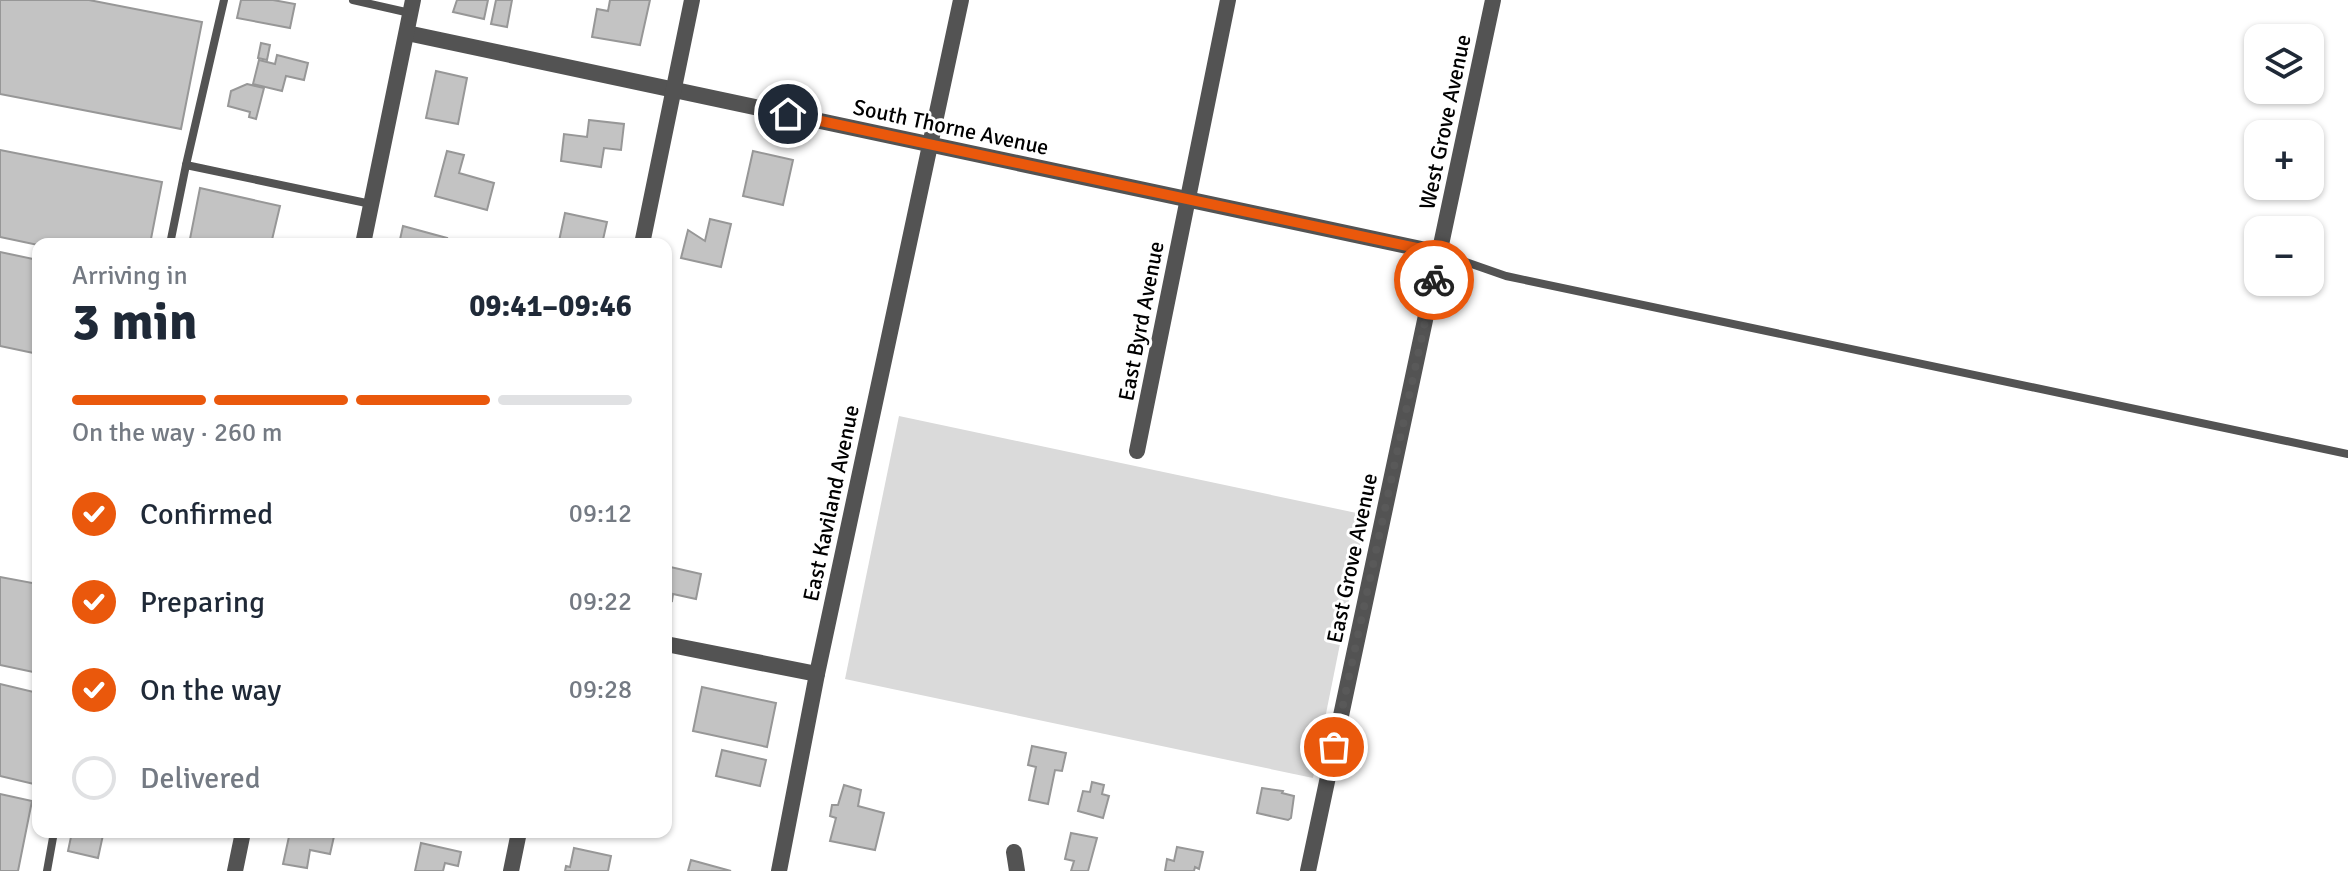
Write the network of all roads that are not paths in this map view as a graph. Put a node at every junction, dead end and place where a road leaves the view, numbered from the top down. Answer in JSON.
{"nodes":[{"id":1,"x":224,"y":0,"type":"edge"},
{"id":2,"x":353,"y":0,"type":"edge"},
{"id":3,"x":692,"y":0,"type":"edge"},
{"id":4,"x":961,"y":0,"type":"edge"},
{"id":5,"x":1228,"y":0,"type":"edge"},
{"id":6,"x":1493,"y":0,"type":"edge"},
{"id":7,"x":412,"y":7,"type":"edge"},
{"id":8,"x":407,"y":33,"type":"junction"},
{"id":9,"x":673,"y":90,"type":"junction"},
{"id":10,"x":931,"y":145,"type":"junction"},
{"id":11,"x":186,"y":165,"type":"junction"},
{"id":12,"x":1188,"y":200,"type":"junction"},
{"id":13,"x":371,"y":204,"type":"junction"},
{"id":14,"x":171,"y":238,"type":"edge"},
{"id":15,"x":364,"y":238,"type":"edge"},
{"id":16,"x":643,"y":238,"type":"edge"},
{"id":17,"x":1440,"y":253,"type":"junction"},
{"id":18,"x":1137,"y":451,"type":"dead end"},
{"id":19,"x":2348,"y":454,"type":"edge"},
{"id":20,"x":672,"y":645,"type":"edge"},
{"id":21,"x":817,"y":674,"type":"junction"},
{"id":22,"x":53,"y":838,"type":"edge"},
{"id":23,"x":242,"y":838,"type":"edge"},
{"id":24,"x":518,"y":838,"type":"edge"},
{"id":25,"x":1014,"y":852,"type":"dead end"},
{"id":26,"x":47,"y":871,"type":"edge"},
{"id":27,"x":235,"y":871,"type":"edge"},
{"id":28,"x":511,"y":871,"type":"edge"},
{"id":29,"x":779,"y":871,"type":"edge"},
{"id":30,"x":1017,"y":871,"type":"edge"},
{"id":31,"x":1308,"y":871,"type":"edge"}],
"edges":[{"from":1,"to":11,"type":"lane"},
{"from":2,"to":7,"type":"lane"},
{"from":3,"to":9,"type":"street"},
{"from":4,"to":10,"type":"street","name":"East Kaviland Avenue"},
{"from":5,"to":12,"type":"street","name":"East Byrd Avenue"},
{"from":6,"to":17,"type":"street","name":"West Grove Avenue"},
{"from":7,"to":8,"type":"street"},
{"from":8,"to":9,"type":"street","name":"South Thorne Avenue"},
{"from":8,"to":13,"type":"street"},
{"from":9,"to":10,"type":"street","name":"South Thorne Avenue"},
{"from":9,"to":16,"type":"street"},
{"from":10,"to":12,"type":"street","name":"South Thorne Avenue"},
{"from":10,"to":21,"type":"street","name":"East Kaviland Avenue"},
{"from":11,"to":13,"type":"lane"},
{"from":11,"to":14,"type":"lane"},
{"from":12,"to":17,"type":"street","name":"South Thorne Avenue"},
{"from":12,"to":18,"type":"street","name":"East Byrd Avenue"},
{"from":13,"to":15,"type":"street"},
{"from":17,"to":19,"type":"lane"},
{"from":17,"to":31,"type":"street","name":"East Grove Avenue"},
{"from":20,"to":21,"type":"street"},
{"from":21,"to":29,"type":"street","name":"East Kaviland Avenue"},
{"from":22,"to":26,"type":"lane"},
{"from":23,"to":27,"type":"street"},
{"from":24,"to":28,"type":"street"},
{"from":25,"to":30,"type":"street"}]}
